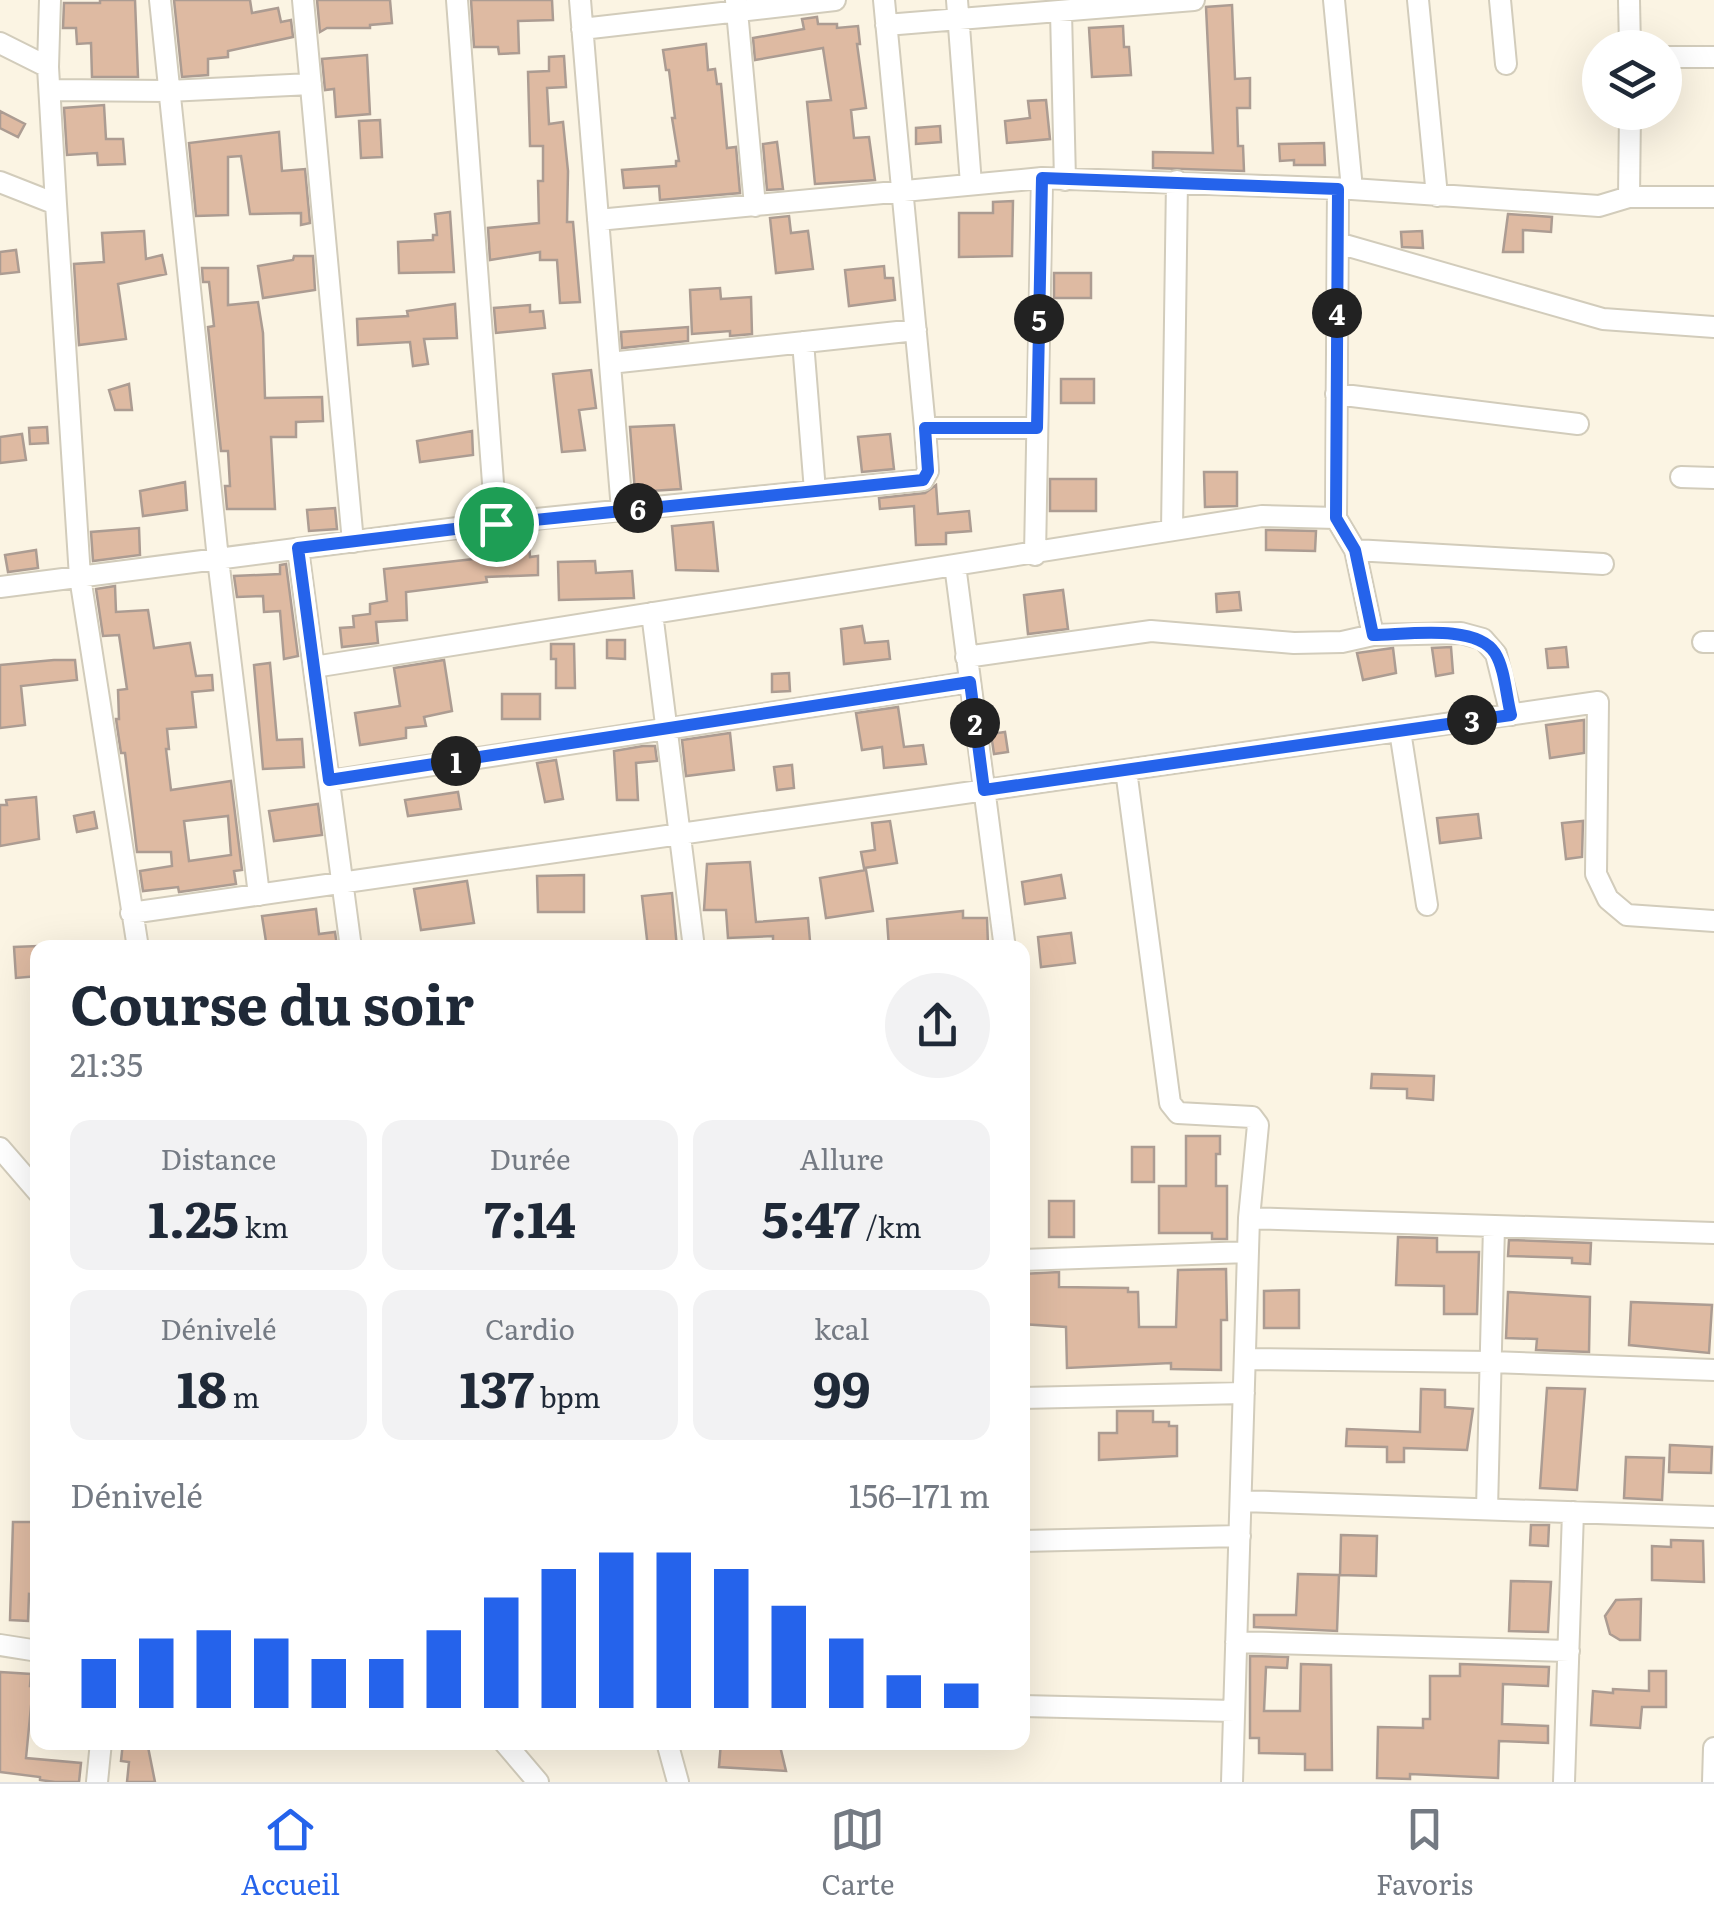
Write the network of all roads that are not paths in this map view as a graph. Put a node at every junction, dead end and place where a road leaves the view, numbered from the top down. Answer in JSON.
{"nodes":[{"id":1,"x":50,"y":0,"type":"edge"},
{"id":2,"x":160,"y":0,"type":"edge"},
{"id":3,"x":303,"y":0,"type":"edge"},
{"id":4,"x":457,"y":0,"type":"edge"},
{"id":5,"x":580,"y":0,"type":"edge"},
{"id":6,"x":836,"y":0,"type":"edge"},
{"id":7,"x":884,"y":0,"type":"edge"},
{"id":8,"x":1194,"y":0,"type":"edge"},
{"id":9,"x":1334,"y":0,"type":"edge"},
{"id":10,"x":1418,"y":0,"type":"edge"},
{"id":11,"x":1500,"y":0,"type":"edge"},
{"id":12,"x":1629,"y":0,"type":"edge"},
{"id":13,"x":737,"y":6,"type":"edge"},
{"id":14,"x":958,"y":9,"type":"edge"},
{"id":15,"x":1061,"y":12,"type":"junction"},
{"id":16,"x":886,"y":25,"type":"junction"},
{"id":17,"x":582,"y":29,"type":"junction"},
{"id":18,"x":1630,"y":30,"type":"edge"},
{"id":19,"x":0,"y":43,"type":"edge"},
{"id":20,"x":1682,"y":57,"type":"edge"},
{"id":21,"x":1714,"y":57,"type":"edge"},
{"id":22,"x":1506,"y":64,"type":"dead end"},
{"id":23,"x":48,"y":67,"type":"junction"},
{"id":24,"x":311,"y":84,"type":"junction"},
{"id":25,"x":52,"y":90,"type":"junction"},
{"id":26,"x":168,"y":90,"type":"junction"},
{"id":27,"x":1630,"y":130,"type":"edge"},
{"id":28,"x":1042,"y":178,"type":"junction"},
{"id":29,"x":1065,"y":180,"type":"junction"},
{"id":30,"x":1177,"y":181,"type":"junction"},
{"id":31,"x":0,"y":182,"type":"edge"},
{"id":32,"x":971,"y":184,"type":"junction"},
{"id":33,"x":1345,"y":189,"type":"junction"},
{"id":34,"x":904,"y":192,"type":"junction"},
{"id":35,"x":1436,"y":196,"type":"junction"},
{"id":36,"x":1629,"y":197,"type":"junction"},
{"id":37,"x":1714,"y":197,"type":"edge"},
{"id":38,"x":56,"y":204,"type":"junction"},
{"id":39,"x":755,"y":206,"type":"junction"},
{"id":40,"x":598,"y":220,"type":"junction"},
{"id":41,"x":1338,"y":243,"type":"junction"},
{"id":42,"x":1714,"y":326,"type":"edge"},
{"id":43,"x":916,"y":330,"type":"junction"},
{"id":44,"x":803,"y":342,"type":"junction"},
{"id":45,"x":610,"y":362,"type":"junction"},
{"id":46,"x":1336,"y":394,"type":"junction"},
{"id":47,"x":1578,"y":424,"type":"dead end"},
{"id":48,"x":925,"y":428,"type":"junction"},
{"id":49,"x":1037,"y":428,"type":"junction"},
{"id":50,"x":1681,"y":477,"type":"dead end"},
{"id":51,"x":1714,"y":478,"type":"edge"},
{"id":52,"x":816,"y":491,"type":"junction"},
{"id":53,"x":622,"y":510,"type":"junction"},
{"id":54,"x":1336,"y":518,"type":"junction"},
{"id":55,"x":496,"y":524,"type":"junction"},
{"id":56,"x":1172,"y":530,"type":"junction"},
{"id":57,"x":353,"y":542,"type":"junction"},
{"id":58,"x":298,"y":548,"type":"junction"},
{"id":59,"x":1355,"y":550,"type":"junction"},
{"id":60,"x":1035,"y":554,"type":"junction"},
{"id":61,"x":218,"y":559,"type":"junction"},
{"id":62,"x":1603,"y":564,"type":"dead end"},
{"id":63,"x":955,"y":565,"type":"junction"},
{"id":64,"x":80,"y":576,"type":"junction"},
{"id":65,"x":0,"y":587,"type":"edge"},
{"id":66,"x":652,"y":613,"type":"junction"},
{"id":67,"x":1373,"y":635,"type":"junction"},
{"id":68,"x":966,"y":657,"type":"junction"},
{"id":69,"x":314,"y":667,"type":"junction"},
{"id":70,"x":970,"y":682,"type":"junction"},
{"id":71,"x":1511,"y":715,"type":"junction"},
{"id":72,"x":667,"y":728,"type":"junction"},
{"id":73,"x":1400,"y":730,"type":"junction"},
{"id":74,"x":1126,"y":770,"type":"junction"},
{"id":75,"x":329,"y":780,"type":"junction"},
{"id":76,"x":984,"y":790,"type":"junction"},
{"id":77,"x":680,"y":834,"type":"junction"},
{"id":78,"x":343,"y":882,"type":"junction"},
{"id":79,"x":259,"y":894,"type":"junction"},
{"id":80,"x":1427,"y":905,"type":"dead end"},
{"id":81,"x":131,"y":913,"type":"junction"},
{"id":82,"x":1714,"y":921,"type":"edge"},
{"id":83,"x":136,"y":940,"type":"edge"},
{"id":84,"x":351,"y":940,"type":"edge"},
{"id":85,"x":693,"y":940,"type":"edge"},
{"id":86,"x":1004,"y":940,"type":"edge"},
{"id":87,"x":0,"y":1148,"type":"edge"},
{"id":88,"x":8,"y":1172,"type":"edge"},
{"id":89,"x":30,"y":1187,"type":"edge"},
{"id":90,"x":1249,"y":1218,"type":"junction"},
{"id":91,"x":1494,"y":1226,"type":"junction"},
{"id":92,"x":1714,"y":1233,"type":"edge"},
{"id":93,"x":1248,"y":1252,"type":"junction"},
{"id":94,"x":1030,"y":1260,"type":"edge"},
{"id":95,"x":1245,"y":1358,"type":"junction"},
{"id":96,"x":1491,"y":1362,"type":"junction"},
{"id":97,"x":1714,"y":1370,"type":"edge"},
{"id":98,"x":1244,"y":1393,"type":"junction"},
{"id":99,"x":1030,"y":1398,"type":"edge"},
{"id":100,"x":1241,"y":1502,"type":"junction"},
{"id":101,"x":1487,"y":1510,"type":"junction"},
{"id":102,"x":1573,"y":1512,"type":"junction"},
{"id":103,"x":1714,"y":1517,"type":"edge"},
{"id":104,"x":1240,"y":1536,"type":"junction"},
{"id":105,"x":1030,"y":1541,"type":"edge"},
{"id":106,"x":1236,"y":1642,"type":"junction"},
{"id":107,"x":0,"y":1645,"type":"edge"},
{"id":108,"x":30,"y":1649,"type":"edge"},
{"id":109,"x":1568,"y":1651,"type":"junction"},
{"id":110,"x":1030,"y":1706,"type":"edge"},
{"id":111,"x":1234,"y":1711,"type":"junction"},
{"id":112,"x":1714,"y":1748,"type":"edge"},
{"id":113,"x":100,"y":1750,"type":"edge"},
{"id":114,"x":511,"y":1750,"type":"edge"},
{"id":115,"x":668,"y":1750,"type":"edge"},
{"id":116,"x":97,"y":1782,"type":"edge"},
{"id":117,"x":538,"y":1782,"type":"edge"},
{"id":118,"x":678,"y":1782,"type":"edge"},
{"id":119,"x":1232,"y":1782,"type":"edge"},
{"id":120,"x":1564,"y":1782,"type":"edge"},
{"id":121,"x":1713,"y":1782,"type":"edge"}],
"edges":[{"from":1,"to":23,"type":"street"},
{"from":2,"to":26,"type":"street"},
{"from":3,"to":24,"type":"street"},
{"from":4,"to":55,"type":"street"},
{"from":5,"to":17,"type":"street"},
{"from":6,"to":13,"type":"street"},
{"from":7,"to":16,"type":"street"},
{"from":8,"to":15,"type":"street"},
{"from":9,"to":33,"type":"street"},
{"from":10,"to":35,"type":"street"},
{"from":11,"to":22,"type":"street"},
{"from":12,"to":18,"type":"street"},
{"from":13,"to":17,"type":"street"},
{"from":13,"to":39,"type":"street"},
{"from":14,"to":15,"type":"street"},
{"from":14,"to":16,"type":"street"},
{"from":14,"to":32,"type":"street"},
{"from":15,"to":29,"type":"street"},
{"from":16,"to":34,"type":"street"},
{"from":17,"to":40,"type":"street"},
{"from":19,"to":23,"type":"street"},
{"from":20,"to":21,"type":"street"},
{"from":23,"to":25,"type":"street"},
{"from":24,"to":26,"type":"street"},
{"from":24,"to":57,"type":"street"},
{"from":25,"to":26,"type":"street"},
{"from":25,"to":38,"type":"street"},
{"from":26,"to":61,"type":"street"},
{"from":27,"to":36,"type":"street"},
{"from":28,"to":29,"type":"street"},
{"from":28,"to":32,"type":"street"},
{"from":28,"to":49,"type":"street"},
{"from":29,"to":30,"type":"street"},
{"from":30,"to":33,"type":"street"},
{"from":30,"to":56,"type":"street"},
{"from":31,"to":38,"type":"street"},
{"from":32,"to":34,"type":"street"},
{"from":33,"to":35,"type":"street"},
{"from":33,"to":41,"type":"street"},
{"from":34,"to":39,"type":"street"},
{"from":34,"to":43,"type":"street"},
{"from":35,"to":36,"type":"street"},
{"from":36,"to":37,"type":"street"},
{"from":38,"to":64,"type":"street"},
{"from":39,"to":40,"type":"street"},
{"from":40,"to":45,"type":"street"},
{"from":41,"to":42,"type":"street"},
{"from":41,"to":46,"type":"street"},
{"from":43,"to":44,"type":"street"},
{"from":43,"to":48,"type":"street"},
{"from":44,"to":45,"type":"street"},
{"from":44,"to":52,"type":"street"},
{"from":45,"to":53,"type":"street"},
{"from":46,"to":47,"type":"street"},
{"from":46,"to":54,"type":"street"},
{"from":48,"to":49,"type":"street"},
{"from":48,"to":52,"type":"street"},
{"from":49,"to":60,"type":"street"},
{"from":50,"to":51,"type":"street"},
{"from":52,"to":53,"type":"street"},
{"from":53,"to":55,"type":"street"},
{"from":54,"to":56,"type":"street"},
{"from":54,"to":59,"type":"street"},
{"from":55,"to":57,"type":"street"},
{"from":56,"to":60,"type":"street"},
{"from":57,"to":58,"type":"street"},
{"from":58,"to":61,"type":"street"},
{"from":58,"to":69,"type":"street"},
{"from":59,"to":62,"type":"street"},
{"from":59,"to":67,"type":"street"},
{"from":60,"to":63,"type":"street"},
{"from":61,"to":64,"type":"street"},
{"from":61,"to":79,"type":"street"},
{"from":63,"to":66,"type":"street"},
{"from":63,"to":68,"type":"street"},
{"from":64,"to":65,"type":"street"},
{"from":64,"to":81,"type":"street"},
{"from":66,"to":69,"type":"street"},
{"from":66,"to":72,"type":"street"},
{"from":67,"to":68,"type":"street"},
{"from":67,"to":71,"type":"street"},
{"from":68,"to":70,"type":"street"},
{"from":69,"to":75,"type":"street"},
{"from":70,"to":72,"type":"street"},
{"from":70,"to":76,"type":"street"},
{"from":71,"to":73,"type":"street"},
{"from":71,"to":82,"type":"street"},
{"from":72,"to":75,"type":"street"},
{"from":72,"to":77,"type":"street"},
{"from":73,"to":74,"type":"street"},
{"from":73,"to":80,"type":"street"},
{"from":74,"to":76,"type":"street"},
{"from":74,"to":90,"type":"street"},
{"from":75,"to":78,"type":"street"},
{"from":76,"to":77,"type":"street"},
{"from":76,"to":86,"type":"street"},
{"from":77,"to":78,"type":"street"},
{"from":77,"to":85,"type":"street"},
{"from":78,"to":79,"type":"street"},
{"from":78,"to":84,"type":"street"},
{"from":79,"to":81,"type":"street"},
{"from":81,"to":83,"type":"street"},
{"from":87,"to":88,"type":"street"},
{"from":88,"to":89,"type":"street"},
{"from":90,"to":91,"type":"street"},
{"from":90,"to":93,"type":"street"},
{"from":91,"to":92,"type":"street"},
{"from":91,"to":96,"type":"street"},
{"from":93,"to":94,"type":"street"},
{"from":93,"to":95,"type":"street"},
{"from":95,"to":96,"type":"street"},
{"from":95,"to":98,"type":"street"},
{"from":96,"to":97,"type":"street"},
{"from":96,"to":101,"type":"street"},
{"from":98,"to":99,"type":"street"},
{"from":98,"to":100,"type":"street"},
{"from":100,"to":101,"type":"street"},
{"from":100,"to":104,"type":"street"},
{"from":101,"to":102,"type":"street"},
{"from":102,"to":103,"type":"street"},
{"from":102,"to":109,"type":"street"},
{"from":104,"to":105,"type":"street"},
{"from":104,"to":106,"type":"street"},
{"from":106,"to":109,"type":"street"},
{"from":106,"to":111,"type":"street"},
{"from":107,"to":108,"type":"street"},
{"from":109,"to":120,"type":"street"},
{"from":110,"to":111,"type":"street"},
{"from":111,"to":119,"type":"street"},
{"from":112,"to":121,"type":"street"},
{"from":113,"to":116,"type":"street"},
{"from":114,"to":117,"type":"street"},
{"from":115,"to":118,"type":"street"}]}
